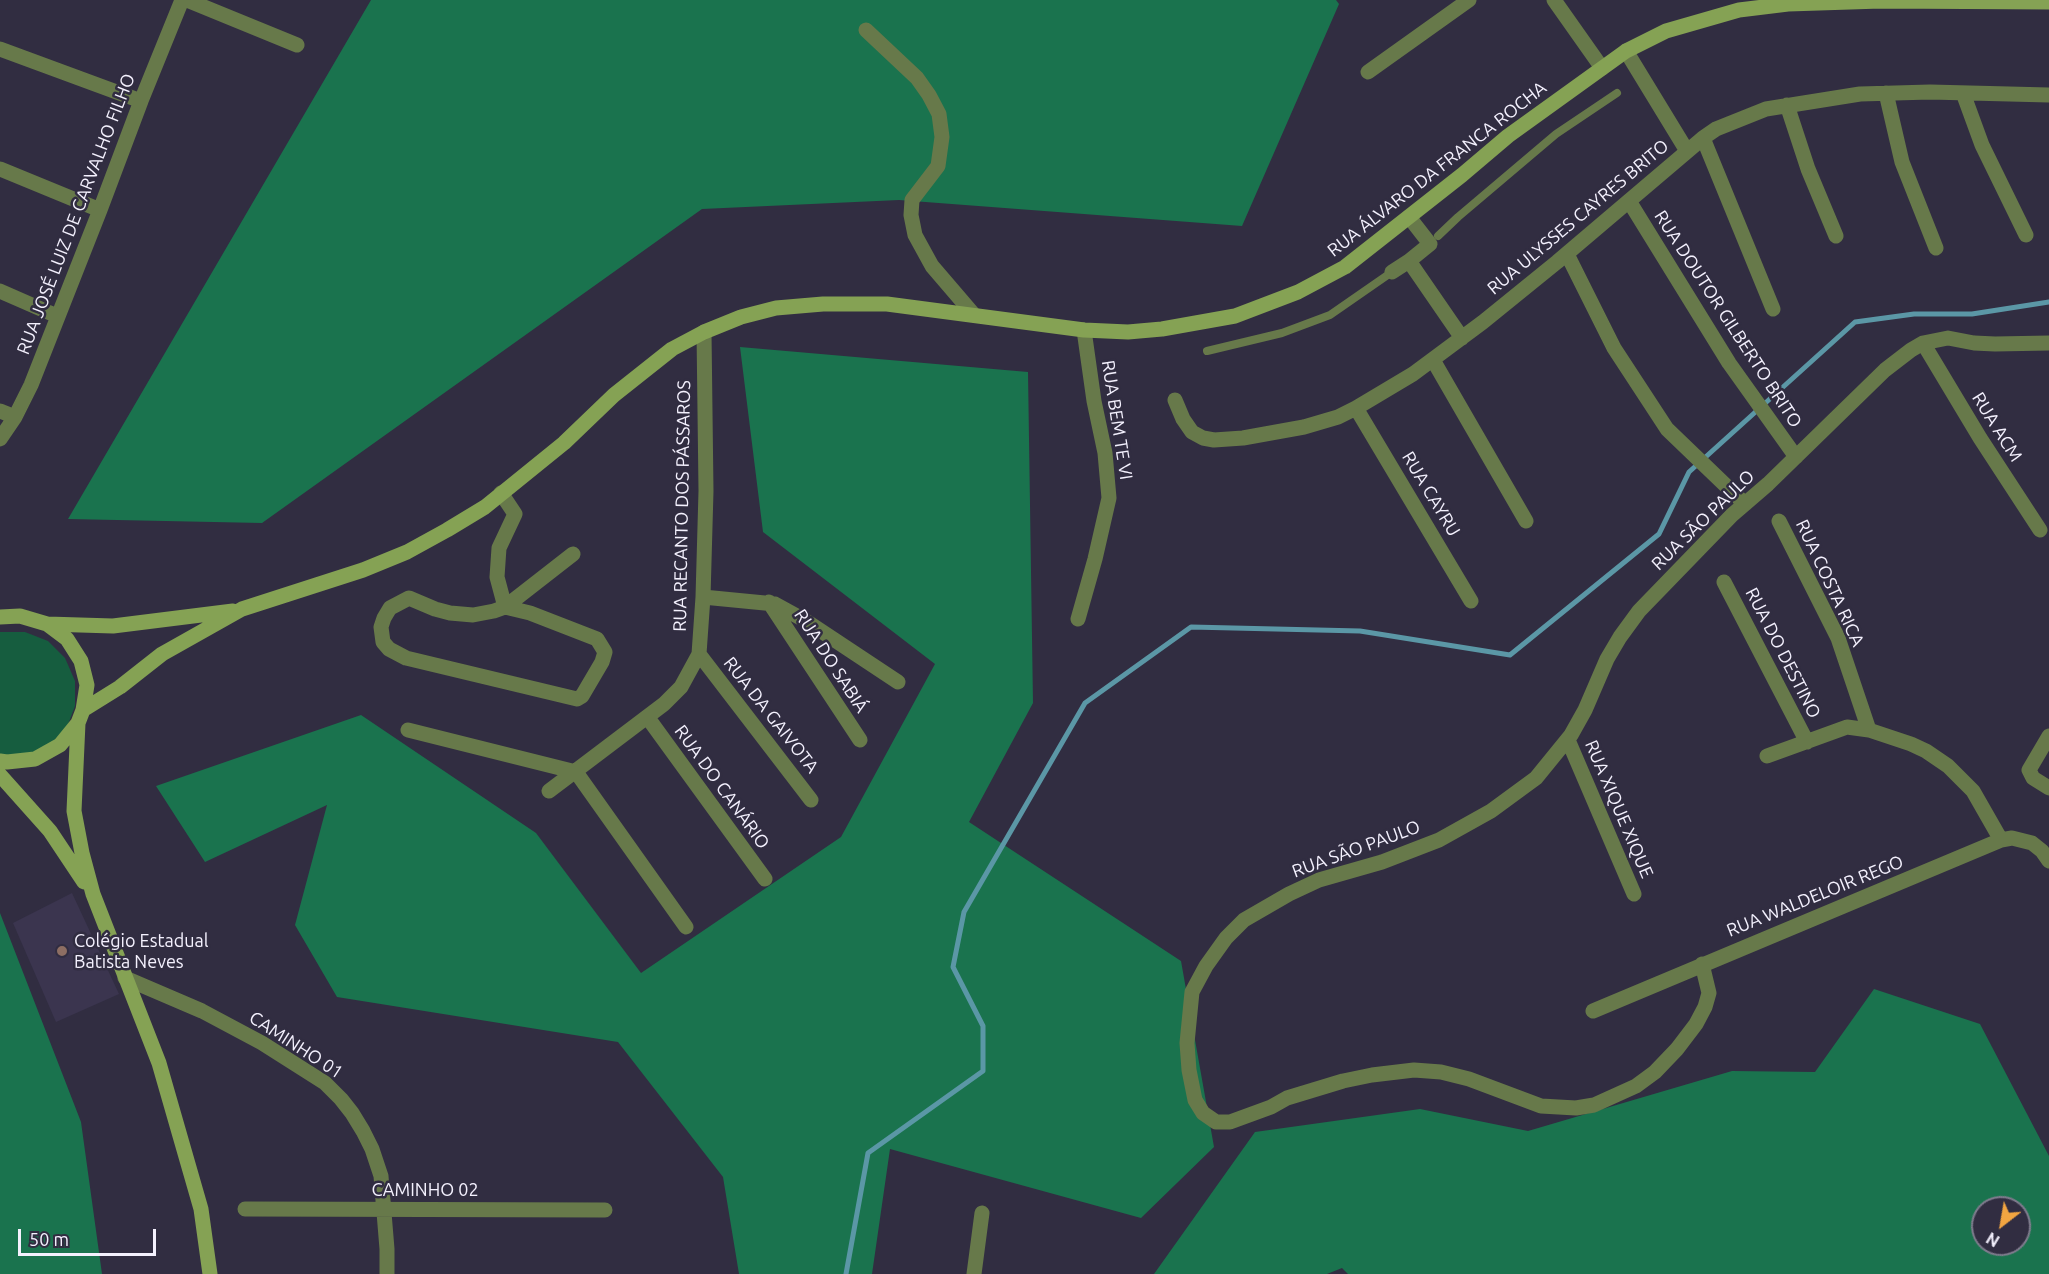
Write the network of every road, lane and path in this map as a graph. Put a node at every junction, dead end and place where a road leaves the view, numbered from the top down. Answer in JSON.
{"nodes":[{"id":1,"x":182,"y":0,"type":"edge"},
{"id":2,"x":187,"y":0,"type":"edge"},
{"id":3,"x":1468,"y":0,"type":"edge"},
{"id":4,"x":1554,"y":0,"type":"edge"},
{"id":5,"x":2046,"y":1,"type":"edge"},
{"id":6,"x":866,"y":30,"type":"dead end"},
{"id":7,"x":297,"y":45,"type":"dead end"},
{"id":8,"x":0,"y":49,"type":"edge"},
{"id":9,"x":1626,"y":51,"type":"junction"},
{"id":10,"x":1602,"y":68,"type":"junction"},
{"id":11,"x":1368,"y":72,"type":"dead end"},
{"id":12,"x":1617,"y":93,"type":"dead end"},
{"id":13,"x":1886,"y":93,"type":"junction"},
{"id":14,"x":1963,"y":93,"type":"junction"},
{"id":15,"x":2049,"y":95,"type":"edge"},
{"id":16,"x":141,"y":101,"type":"junction"},
{"id":17,"x":1787,"y":105,"type":"junction"},
{"id":18,"x":1703,"y":138,"type":"junction"},
{"id":19,"x":1687,"y":151,"type":"junction"},
{"id":20,"x":0,"y":169,"type":"edge"},
{"id":21,"x":1629,"y":201,"type":"junction"},
{"id":22,"x":100,"y":210,"type":"junction"},
{"id":23,"x":1409,"y":216,"type":"junction"},
{"id":24,"x":2026,"y":235,"type":"dead end"},
{"id":25,"x":1836,"y":236,"type":"dead end"},
{"id":26,"x":1434,"y":240,"type":"junction"},
{"id":27,"x":1936,"y":248,"type":"dead end"},
{"id":28,"x":1567,"y":254,"type":"junction"},
{"id":29,"x":1409,"y":261,"type":"junction"},
{"id":30,"x":1392,"y":272,"type":"joint"},
{"id":31,"x":0,"y":291,"type":"edge"},
{"id":32,"x":1773,"y":309,"type":"dead end"},
{"id":33,"x":974,"y":315,"type":"junction"},
{"id":34,"x":57,"y":316,"type":"junction"},
{"id":35,"x":1084,"y":330,"type":"junction"},
{"id":36,"x":704,"y":332,"type":"junction"},
{"id":37,"x":1462,"y":338,"type":"junction"},
{"id":38,"x":2049,"y":342,"type":"edge"},
{"id":39,"x":1923,"y":343,"type":"junction"},
{"id":40,"x":1207,"y":351,"type":"dead end"},
{"id":41,"x":1433,"y":360,"type":"junction"},
{"id":42,"x":1175,"y":400,"type":"dead end"},
{"id":43,"x":1356,"y":408,"type":"junction"},
{"id":44,"x":0,"y":411,"type":"edge"},
{"id":45,"x":15,"y":417,"type":"junction"},
{"id":46,"x":0,"y":439,"type":"edge"},
{"id":47,"x":1796,"y":457,"type":"junction"},
{"id":48,"x":501,"y":493,"type":"junction"},
{"id":49,"x":1745,"y":504,"type":"junction"},
{"id":50,"x":1526,"y":521,"type":"dead end"},
{"id":51,"x":1779,"y":521,"type":"dead end"},
{"id":52,"x":2040,"y":530,"type":"dead end"},
{"id":53,"x":573,"y":554,"type":"dead end"},
{"id":54,"x":1725,"y":582,"type":"dead end"},
{"id":55,"x":703,"y":597,"type":"junction"},
{"id":56,"x":1472,"y":601,"type":"dead end"},
{"id":57,"x":769,"y":602,"type":"junction"},
{"id":58,"x":0,"y":606,"type":"edge"},
{"id":59,"x":505,"y":607,"type":"junction"},
{"id":60,"x":242,"y":609,"type":"junction"},
{"id":61,"x":20,"y":616,"type":"junction"},
{"id":62,"x":0,"y":617,"type":"edge"},
{"id":63,"x":1078,"y":619,"type":"dead end"},
{"id":64,"x":47,"y":624,"type":"junction"},
{"id":65,"x":699,"y":654,"type":"junction"},
{"id":66,"x":898,"y":681,"type":"dead end"},
{"id":67,"x":81,"y":717,"type":"junction"},
{"id":68,"x":648,"y":718,"type":"junction"},
{"id":69,"x":408,"y":730,"type":"dead end"},
{"id":70,"x":1869,"y":730,"type":"junction"},
{"id":71,"x":2049,"y":736,"type":"edge"},
{"id":72,"x":860,"y":740,"type":"dead end"},
{"id":73,"x":1568,"y":740,"type":"junction"},
{"id":74,"x":1807,"y":742,"type":"junction"},
{"id":75,"x":1767,"y":756,"type":"dead end"},
{"id":76,"x":0,"y":761,"type":"edge"},
{"id":77,"x":576,"y":772,"type":"junction"},
{"id":78,"x":0,"y":775,"type":"edge"},
{"id":79,"x":2049,"y":788,"type":"edge"},
{"id":80,"x":549,"y":791,"type":"dead end"},
{"id":81,"x":812,"y":800,"type":"dead end"},
{"id":82,"x":2001,"y":840,"type":"junction"},
{"id":83,"x":2049,"y":861,"type":"edge"},
{"id":84,"x":765,"y":879,"type":"dead end"},
{"id":85,"x":93,"y":894,"type":"junction"},
{"id":86,"x":1634,"y":894,"type":"dead end"},
{"id":87,"x":686,"y":927,"type":"dead end"},
{"id":88,"x":1702,"y":964,"type":"junction"},
{"id":89,"x":126,"y":978,"type":"junction"},
{"id":90,"x":1593,"y":1011,"type":"dead end"},
{"id":91,"x":245,"y":1209,"type":"dead end"},
{"id":92,"x":384,"y":1210,"type":"junction"},
{"id":93,"x":605,"y":1210,"type":"dead end"},
{"id":94,"x":982,"y":1213,"type":"dead end"},
{"id":95,"x":210,"y":1274,"type":"edge"},
{"id":96,"x":387,"y":1274,"type":"edge"},
{"id":97,"x":974,"y":1274,"type":"edge"}],
"edges":[{"from":1,"to":16,"type":"street","name":"RUA JOSÉ LUIZ DE CARVALHO FILHO"},
{"from":2,"to":7,"type":"street"},
{"from":3,"to":11,"type":"street"},
{"from":4,"to":10,"type":"street"},
{"from":5,"to":9,"type":"main road","name":"RUA ÁLVARO DA FRANCA ROCHA"},
{"from":6,"to":33,"type":"street"},
{"from":8,"to":16,"type":"street"},
{"from":9,"to":10,"type":"main road","name":"RUA ÁLVARO DA FRANCA ROCHA"},
{"from":9,"to":19,"type":"street"},
{"from":10,"to":23,"type":"main road","name":"RUA ÁLVARO DA FRANCA ROCHA"},
{"from":12,"to":26,"type":"lane"},
{"from":13,"to":14,"type":"street","name":"RUA ULYSSES CAYRES BRITO"},
{"from":13,"to":17,"type":"street","name":"RUA ULYSSES CAYRES BRITO"},
{"from":13,"to":27,"type":"street"},
{"from":14,"to":15,"type":"street","name":"RUA ULYSSES CAYRES BRITO"},
{"from":14,"to":24,"type":"street"},
{"from":16,"to":22,"type":"street","name":"RUA JOSÉ LUIZ DE CARVALHO FILHO"},
{"from":17,"to":18,"type":"street","name":"RUA ULYSSES CAYRES BRITO"},
{"from":17,"to":25,"type":"street"},
{"from":18,"to":19,"type":"street","name":"RUA ULYSSES CAYRES BRITO"},
{"from":18,"to":32,"type":"street"},
{"from":19,"to":21,"type":"street","name":"RUA ULYSSES CAYRES BRITO"},
{"from":20,"to":22,"type":"street"},
{"from":21,"to":28,"type":"street","name":"RUA ULYSSES CAYRES BRITO"},
{"from":21,"to":47,"type":"street","name":"RUA DOUTOR GILBERTO BRITO"},
{"from":22,"to":34,"type":"street","name":"RUA JOSÉ LUIZ DE CARVALHO FILHO"},
{"from":23,"to":26,"type":"street"},
{"from":23,"to":35,"type":"main road","name":"RUA ÁLVARO DA FRANCA ROCHA"},
{"from":26,"to":29,"type":"street"},
{"from":28,"to":37,"type":"street","name":"RUA ULYSSES CAYRES BRITO"},
{"from":28,"to":49,"type":"street"},
{"from":29,"to":30,"type":"street"},
{"from":29,"to":37,"type":"street"},
{"from":30,"to":40,"type":"lane"},
{"from":31,"to":34,"type":"street"},
{"from":33,"to":35,"type":"main road","name":"RUA ÁLVARO DA FRANCA ROCHA"},
{"from":33,"to":36,"type":"main road","name":"RUA ÁLVARO DA FRANCA ROCHA"},
{"from":34,"to":45,"type":"street","name":"RUA JOSÉ LUIZ DE CARVALHO FILHO"},
{"from":35,"to":63,"type":"street","name":"RUA BEM TE VI"},
{"from":36,"to":48,"type":"main road","name":"RUA ÁLVARO DA FRANCA ROCHA"},
{"from":36,"to":55,"type":"street","name":"RUA RECANTO DOS PÁSSAROS"},
{"from":37,"to":41,"type":"street","name":"RUA ULYSSES CAYRES BRITO"},
{"from":38,"to":39,"type":"street","name":"RUA SÃO PAULO"},
{"from":39,"to":47,"type":"street","name":"RUA SÃO PAULO"},
{"from":39,"to":52,"type":"street","name":"RUA ACM"},
{"from":41,"to":43,"type":"street","name":"RUA ULYSSES CAYRES BRITO"},
{"from":41,"to":50,"type":"street"},
{"from":42,"to":43,"type":"street","name":"RUA ULYSSES CAYRES BRITO"},
{"from":43,"to":56,"type":"street","name":"RUA CAYRU"},
{"from":44,"to":45,"type":"street"},
{"from":45,"to":46,"type":"street","name":"RUA JOSÉ LUIZ DE CARVALHO FILHO"},
{"from":47,"to":49,"type":"street","name":"RUA SÃO PAULO"},
{"from":48,"to":59,"type":"street"},
{"from":48,"to":60,"type":"main road","name":"RUA ÁLVARO DA FRANCA ROCHA"},
{"from":49,"to":73,"type":"street","name":"RUA SÃO PAULO"},
{"from":51,"to":70,"type":"street","name":"RUA COSTA RICA"},
{"from":53,"to":59,"type":"street"},
{"from":54,"to":74,"type":"street","name":"RUA DO DESTINO"},
{"from":55,"to":57,"type":"street"},
{"from":55,"to":65,"type":"street","name":"RUA RECANTO DOS PÁSSAROS"},
{"from":57,"to":66,"type":"street"},
{"from":57,"to":72,"type":"street","name":"RUA DO SABIÁ"},
{"from":58,"to":61,"type":"main road"},
{"from":59,"to":59,"type":"street"},
{"from":60,"to":64,"type":"main road","name":"RUA ÁLVARO DA FRANCA ROCHA"},
{"from":60,"to":67,"type":"main road","name":"RUA ÁLVARO DA FRANCA ROCHA"},
{"from":61,"to":62,"type":"main road"},
{"from":61,"to":64,"type":"main road"},
{"from":64,"to":67,"type":"main road"},
{"from":65,"to":68,"type":"street","name":"RUA RECANTO DOS PÁSSAROS"},
{"from":65,"to":81,"type":"street","name":"RUA DA GAIVOTA"},
{"from":67,"to":76,"type":"main road","name":"RUA ÁLVARO DA FRANCA ROCHA"},
{"from":67,"to":85,"type":"main road"},
{"from":68,"to":77,"type":"street","name":"RUA RECANTO DOS PÁSSAROS"},
{"from":68,"to":84,"type":"street","name":"RUA DO CANÁRIO"},
{"from":69,"to":77,"type":"street"},
{"from":70,"to":74,"type":"street"},
{"from":70,"to":82,"type":"street"},
{"from":71,"to":79,"type":"street"},
{"from":73,"to":86,"type":"street","name":"RUA XIQUE XIQUE"},
{"from":73,"to":88,"type":"street","name":"RUA SÃO PAULO"},
{"from":74,"to":75,"type":"street"},
{"from":77,"to":80,"type":"street","name":"RUA RECANTO DOS PÁSSAROS"},
{"from":77,"to":87,"type":"street"},
{"from":78,"to":85,"type":"main road"},
{"from":82,"to":83,"type":"street","name":"RUA WALDELOIR REGO"},
{"from":82,"to":88,"type":"street","name":"RUA WALDELOIR REGO"},
{"from":85,"to":89,"type":"main road"},
{"from":88,"to":90,"type":"street","name":"RUA WALDELOIR REGO"},
{"from":89,"to":92,"type":"street","name":"CAMINHO 01"},
{"from":89,"to":95,"type":"main road"},
{"from":91,"to":92,"type":"street","name":"CAMINHO 02"},
{"from":92,"to":93,"type":"street","name":"CAMINHO 02"},
{"from":92,"to":96,"type":"street","name":"CAMINHO 01"},
{"from":94,"to":97,"type":"street"}]}
